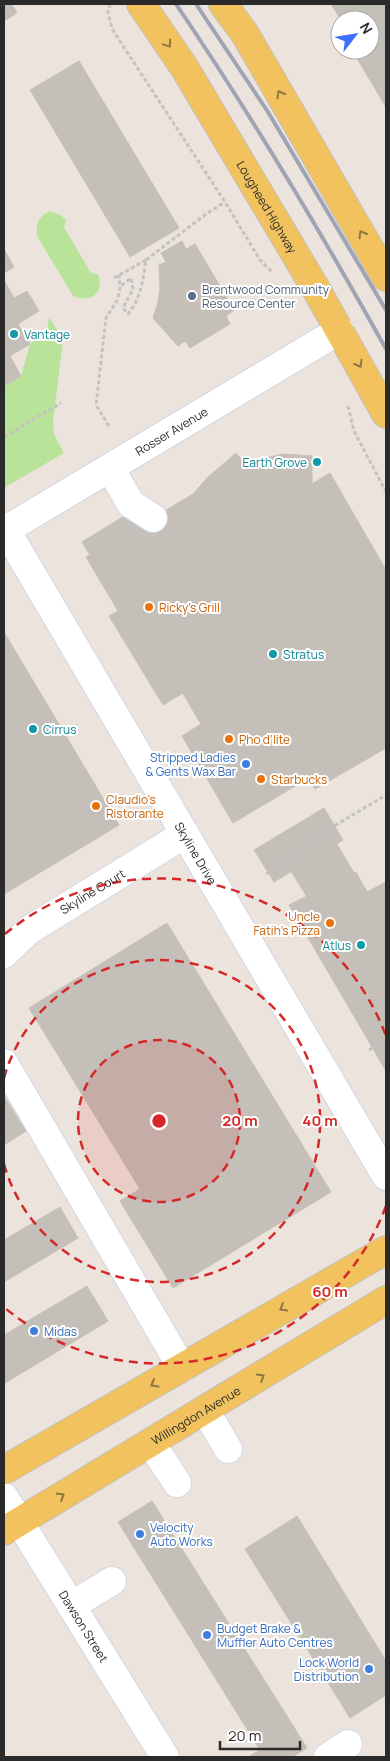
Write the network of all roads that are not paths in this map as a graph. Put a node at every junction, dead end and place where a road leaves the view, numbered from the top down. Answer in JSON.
{"nodes":[{"id":1,"x":141,"y":4,"type":"edge"},
{"id":2,"x":223,"y":4,"type":"edge"},
{"id":3,"x":386,"y":276,"type":"edge"},
{"id":4,"x":340,"y":330,"type":"junction"},
{"id":5,"x":386,"y":414,"type":"edge"},
{"id":6,"x":110,"y":468,"type":"junction"},
{"id":7,"x":153,"y":518,"type":"dead end"},
{"id":8,"x":5,"y":531,"type":"edge"},
{"id":9,"x":185,"y":834,"type":"junction"},
{"id":10,"x":4,"y":954,"type":"edge"},
{"id":11,"x":4,"y":1063,"type":"edge"},
{"id":12,"x":386,"y":1176,"type":"edge"},
{"id":13,"x":386,"y":1250,"type":"edge"},
{"id":14,"x":386,"y":1300,"type":"edge"},
{"id":15,"x":182,"y":1368,"type":"junction"},
{"id":16,"x":205,"y":1410,"type":"junction"},
{"id":17,"x":151,"y":1443,"type":"junction"},
{"id":18,"x":228,"y":1449,"type":"dead end"},
{"id":19,"x":4,"y":1470,"type":"edge"},
{"id":20,"x":177,"y":1483,"type":"dead end"},
{"id":21,"x":4,"y":1497,"type":"edge"},
{"id":22,"x":12,"y":1526,"type":"edge"},
{"id":23,"x":112,"y":1581,"type":"dead end"},
{"id":24,"x":71,"y":1606,"type":"junction"},
{"id":25,"x":165,"y":1757,"type":"edge"}],
"edges":[{"from":1,"to":4,"type":"main road","name":"Lougheed Highway","one_way":true},
{"from":3,"to":2,"type":"main road","one_way":true},
{"from":4,"to":5,"type":"main road","name":"Lougheed Highway","one_way":true},
{"from":4,"to":6,"type":"street","name":"Rosser Avenue"},
{"from":6,"to":7,"type":"street"},
{"from":6,"to":8,"type":"street","name":"Rosser Avenue"},
{"from":8,"to":9,"type":"street","name":"Skyline Drive"},
{"from":9,"to":10,"type":"street","name":"Skyline Court"},
{"from":9,"to":12,"type":"street","name":"Skyline Drive"},
{"from":11,"to":15,"type":"street"},
{"from":13,"to":15,"type":"main road","one_way":true},
{"from":16,"to":14,"type":"main road","name":"Willingdon Avenue","one_way":true},
{"from":15,"to":19,"type":"main road","one_way":true},
{"from":16,"to":17,"type":"main road","name":"Willingdon Avenue"},
{"from":16,"to":18,"type":"street"},
{"from":17,"to":20,"type":"street"},
{"from":22,"to":17,"type":"main road","name":"Willingdon Avenue","one_way":true},
{"from":21,"to":22,"type":"street","name":"Dawson Street"},
{"from":22,"to":24,"type":"street","name":"Dawson Street"},
{"from":23,"to":24,"type":"street"},
{"from":24,"to":25,"type":"street","name":"Dawson Street"}]}
